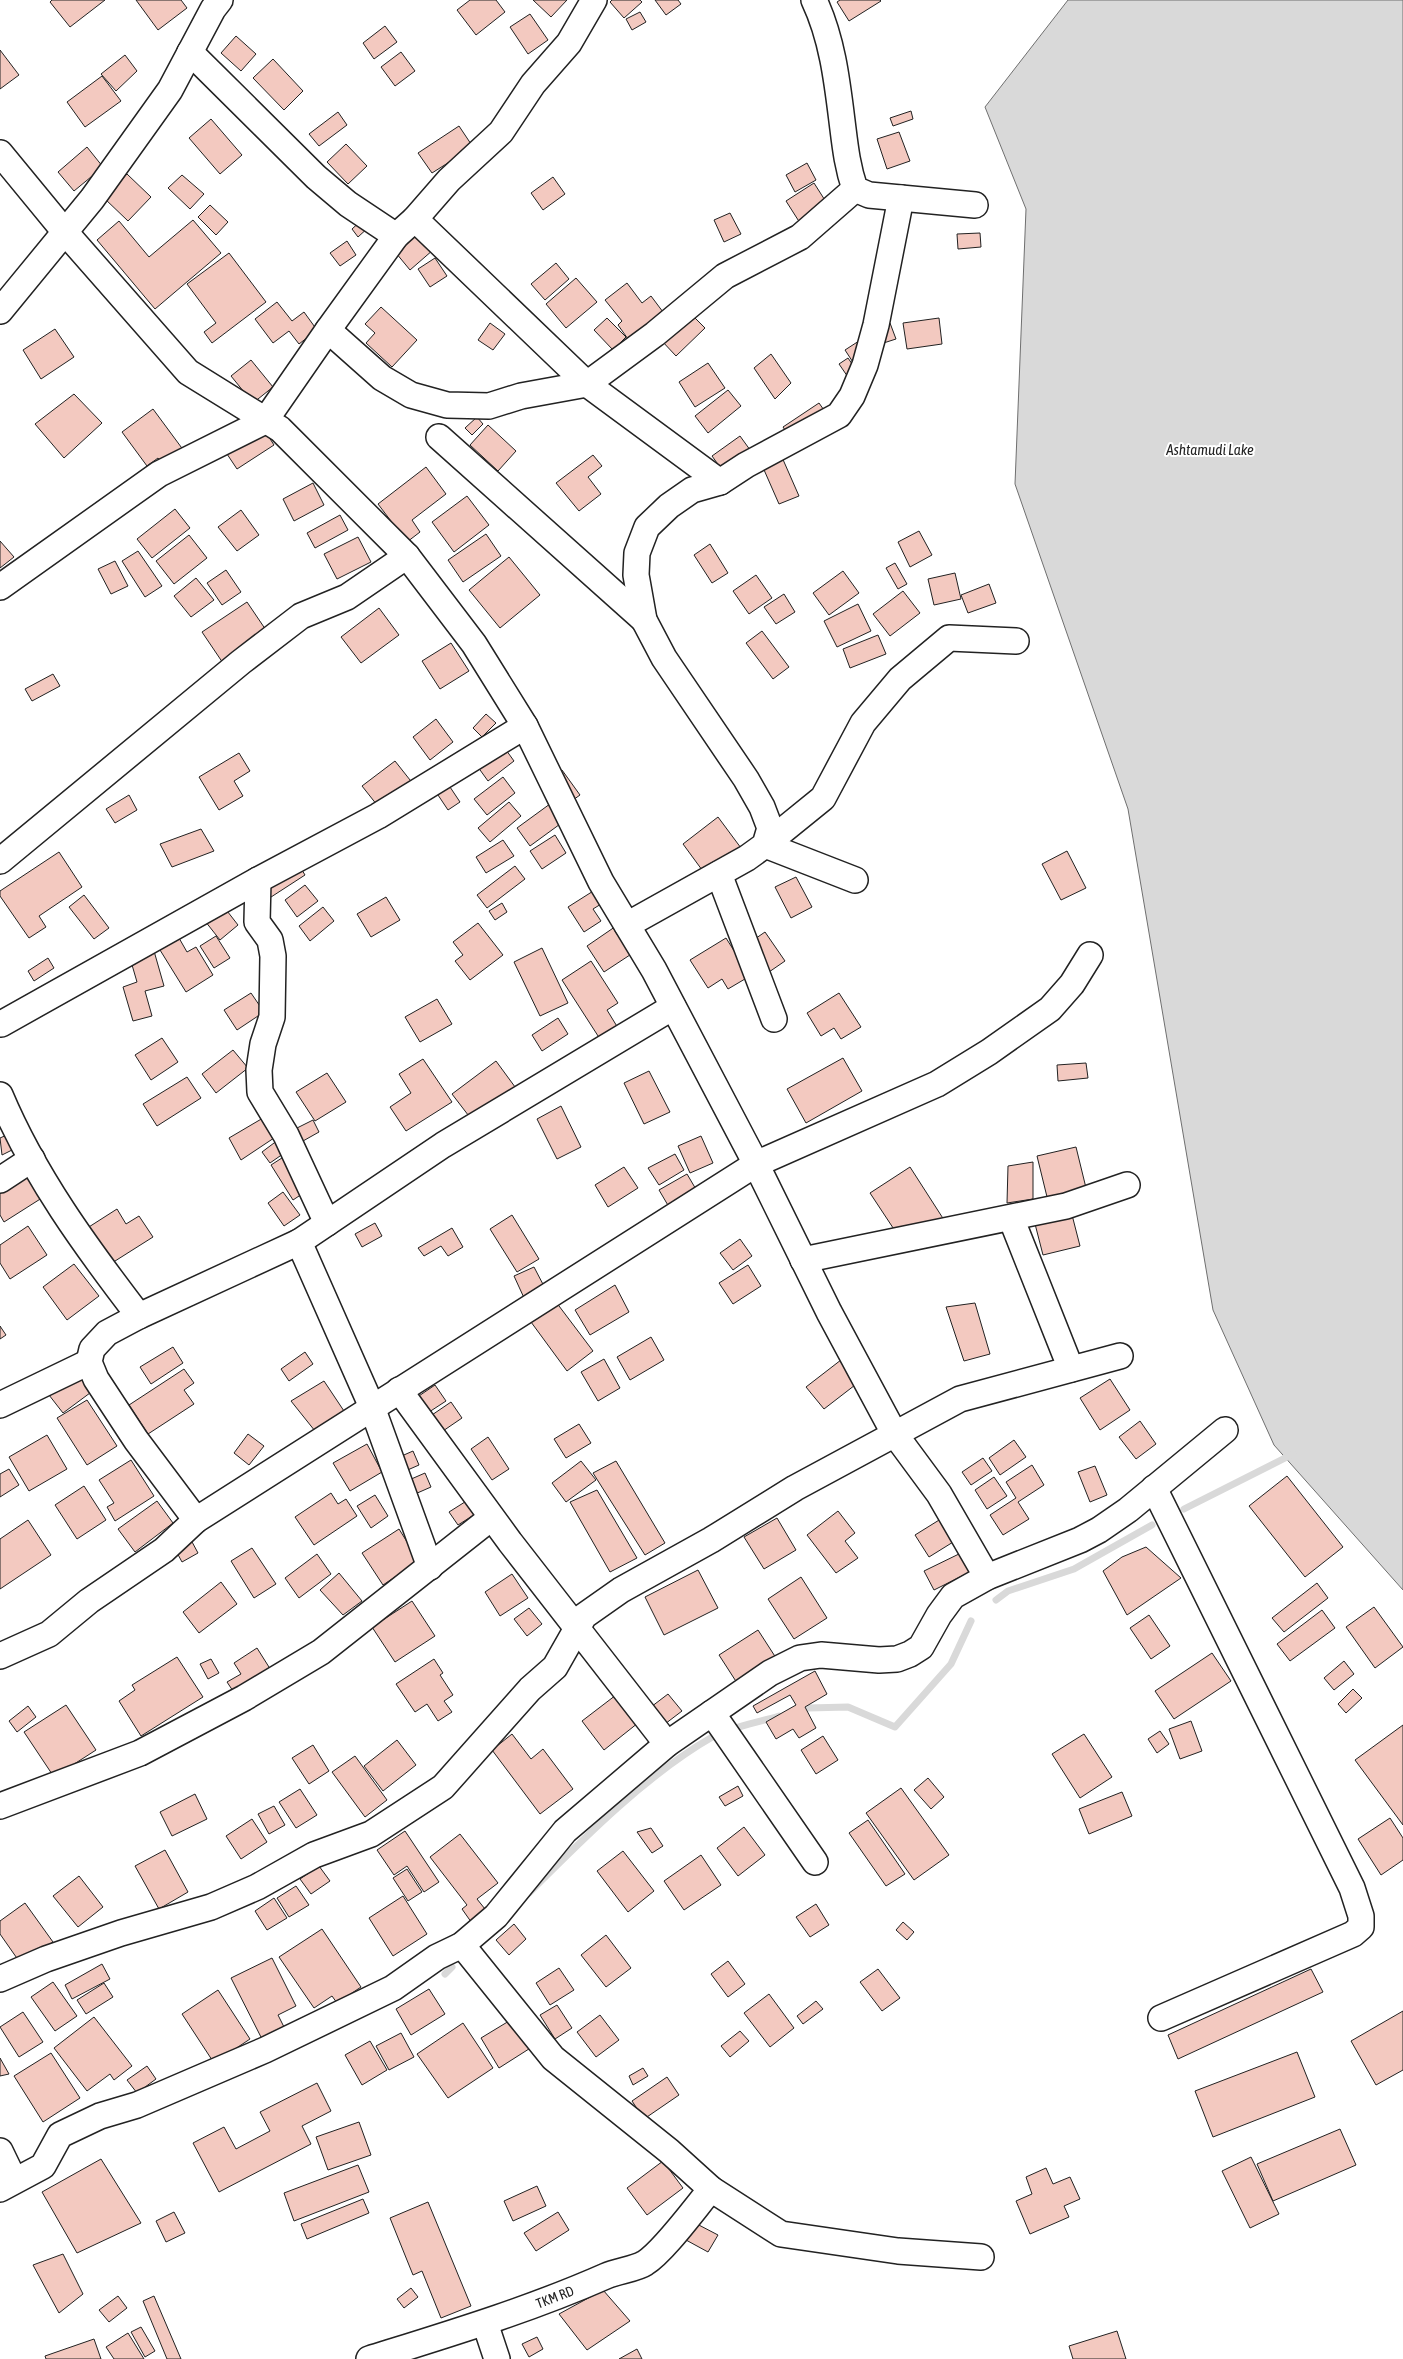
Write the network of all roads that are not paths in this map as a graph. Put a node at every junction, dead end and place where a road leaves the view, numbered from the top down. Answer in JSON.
{"nodes":[{"id":1,"x":220,"y":0,"type":"edge"},
{"id":2,"x":594,"y":0,"type":"edge"},
{"id":3,"x":814,"y":0,"type":"edge"},
{"id":4,"x":190,"y":52,"type":"junction"},
{"id":5,"x":0,"y":153,"type":"edge"},
{"id":6,"x":856,"y":189,"type":"junction"},
{"id":7,"x":901,"y":198,"type":"junction"},
{"id":8,"x":975,"y":205,"type":"dead end"},
{"id":9,"x":415,"y":219,"type":"junction"},
{"id":10,"x":65,"y":232,"type":"junction"},
{"id":11,"x":396,"y":236,"type":"junction"},
{"id":12,"x":0,"y":311,"type":"edge"},
{"id":13,"x":328,"y":330,"type":"junction"},
{"id":14,"x":587,"y":384,"type":"junction"},
{"id":15,"x":265,"y":421,"type":"junction"},
{"id":16,"x":439,"y":437,"type":"dead end"},
{"id":17,"x":720,"y":482,"type":"junction"},
{"id":18,"x":407,"y":556,"type":"junction"},
{"id":19,"x":0,"y":587,"type":"edge"},
{"id":20,"x":644,"y":620,"type":"junction"},
{"id":21,"x":1016,"y":641,"type":"dead end"},
{"id":22,"x":525,"y":726,"type":"junction"},
{"id":23,"x":765,"y":844,"type":"junction"},
{"id":24,"x":0,"y":861,"type":"edge"},
{"id":25,"x":719,"y":874,"type":"junction"},
{"id":26,"x":258,"y":880,"type":"junction"},
{"id":27,"x":855,"y":880,"type":"dead end"},
{"id":28,"x":627,"y":925,"type":"junction"},
{"id":29,"x":1090,"y":955,"type":"dead end"},
{"id":30,"x":673,"y":1007,"type":"junction"},
{"id":31,"x":774,"y":1019,"type":"dead end"},
{"id":32,"x":0,"y":1025,"type":"edge"},
{"id":33,"x":0,"y":1095,"type":"edge"},
{"id":34,"x":32,"y":1159,"type":"junction"},
{"id":35,"x":756,"y":1164,"type":"junction"},
{"id":36,"x":0,"y":1180,"type":"edge"},
{"id":37,"x":1127,"y":1185,"type":"dead end"},
{"id":38,"x":1011,"y":1218,"type":"junction"},
{"id":39,"x":327,"y":1223,"type":"junction"},
{"id":40,"x":299,"y":1242,"type":"junction"},
{"id":41,"x":803,"y":1260,"type":"junction"},
{"id":42,"x":139,"y":1316,"type":"junction"},
{"id":43,"x":1120,"y":1356,"type":"dead end"},
{"id":44,"x":89,"y":1362,"type":"junction"},
{"id":45,"x":1071,"y":1369,"type":"junction"},
{"id":46,"x":399,"y":1390,"type":"junction"},
{"id":47,"x":0,"y":1405,"type":"edge"},
{"id":48,"x":372,"y":1407,"type":"junction"},
{"id":49,"x":1225,"y":1430,"type":"dead end"},
{"id":50,"x":894,"y":1433,"type":"junction"},
{"id":51,"x":1154,"y":1488,"type":"junction"},
{"id":52,"x":492,"y":1518,"type":"junction"},
{"id":53,"x":196,"y":1520,"type":"junction"},
{"id":54,"x":430,"y":1567,"type":"junction"},
{"id":55,"x":986,"y":1577,"type":"junction"},
{"id":56,"x":578,"y":1630,"type":"junction"},
{"id":57,"x":0,"y":1656,"type":"edge"},
{"id":58,"x":712,"y":1713,"type":"junction"},
{"id":59,"x":667,"y":1744,"type":"junction"},
{"id":60,"x":0,"y":1806,"type":"edge"},
{"id":61,"x":815,"y":1862,"type":"dead end"},
{"id":62,"x":462,"y":1945,"type":"junction"},
{"id":63,"x":0,"y":1979,"type":"edge"},
{"id":64,"x":1161,"y":2018,"type":"dead end"},
{"id":65,"x":0,"y":2151,"type":"edge"},
{"id":66,"x":7,"y":2184,"type":"edge"},
{"id":67,"x":711,"y":2189,"type":"junction"},
{"id":68,"x":981,"y":2257,"type":"dead end"},
{"id":69,"x":485,"y":2323,"type":"junction"},
{"id":70,"x":369,"y":2359,"type":"edge"},
{"id":71,"x":497,"y":2359,"type":"edge"}],
"edges":[{"from":1,"to":4,"type":"street"},
{"from":2,"to":9,"type":"street"},
{"from":3,"to":6,"type":"street"},
{"from":4,"to":10,"type":"street"},
{"from":4,"to":11,"type":"street"},
{"from":5,"to":10,"type":"street"},
{"from":6,"to":7,"type":"street"},
{"from":6,"to":14,"type":"street"},
{"from":7,"to":8,"type":"street"},
{"from":7,"to":17,"type":"street"},
{"from":9,"to":11,"type":"street"},
{"from":9,"to":14,"type":"street"},
{"from":10,"to":12,"type":"street"},
{"from":10,"to":15,"type":"street"},
{"from":11,"to":13,"type":"street"},
{"from":13,"to":14,"type":"street"},
{"from":13,"to":15,"type":"street"},
{"from":14,"to":17,"type":"street"},
{"from":15,"to":18,"type":"street"},
{"from":15,"to":19,"type":"street"},
{"from":16,"to":20,"type":"street"},
{"from":17,"to":20,"type":"street"},
{"from":18,"to":22,"type":"street"},
{"from":18,"to":24,"type":"street"},
{"from":20,"to":23,"type":"street"},
{"from":21,"to":23,"type":"street"},
{"from":22,"to":26,"type":"street"},
{"from":22,"to":28,"type":"street"},
{"from":23,"to":25,"type":"street"},
{"from":23,"to":27,"type":"street"},
{"from":25,"to":28,"type":"street"},
{"from":25,"to":31,"type":"street"},
{"from":26,"to":32,"type":"street"},
{"from":26,"to":39,"type":"street"},
{"from":28,"to":30,"type":"street"},
{"from":29,"to":35,"type":"street"},
{"from":30,"to":35,"type":"street"},
{"from":30,"to":39,"type":"street"},
{"from":33,"to":34,"type":"street"},
{"from":34,"to":36,"type":"street"},
{"from":34,"to":42,"type":"street"},
{"from":35,"to":41,"type":"street"},
{"from":35,"to":46,"type":"street"},
{"from":37,"to":38,"type":"street"},
{"from":38,"to":41,"type":"street"},
{"from":38,"to":45,"type":"street"},
{"from":39,"to":40,"type":"street"},
{"from":40,"to":42,"type":"street"},
{"from":40,"to":48,"type":"street"},
{"from":41,"to":50,"type":"street"},
{"from":42,"to":44,"type":"street"},
{"from":43,"to":45,"type":"street"},
{"from":44,"to":47,"type":"street"},
{"from":44,"to":53,"type":"street"},
{"from":45,"to":50,"type":"street"},
{"from":46,"to":48,"type":"street"},
{"from":46,"to":52,"type":"street"},
{"from":48,"to":53,"type":"street"},
{"from":48,"to":54,"type":"street"},
{"from":49,"to":51,"type":"street"},
{"from":50,"to":55,"type":"street"},
{"from":50,"to":56,"type":"street"},
{"from":51,"to":55,"type":"street"},
{"from":51,"to":64,"type":"street"},
{"from":52,"to":54,"type":"street"},
{"from":52,"to":56,"type":"street"},
{"from":53,"to":57,"type":"street"},
{"from":54,"to":60,"type":"street"},
{"from":55,"to":58,"type":"street"},
{"from":56,"to":59,"type":"street"},
{"from":56,"to":63,"type":"street"},
{"from":58,"to":59,"type":"street"},
{"from":58,"to":61,"type":"street"},
{"from":59,"to":62,"type":"street"},
{"from":62,"to":66,"type":"street"},
{"from":62,"to":67,"type":"street"},
{"from":65,"to":66,"type":"street"},
{"from":67,"to":68,"type":"street"},
{"from":67,"to":69,"type":"street","name":"TKM RD"},
{"from":69,"to":70,"type":"street","name":"TKM RD"},
{"from":69,"to":71,"type":"street"}]}
